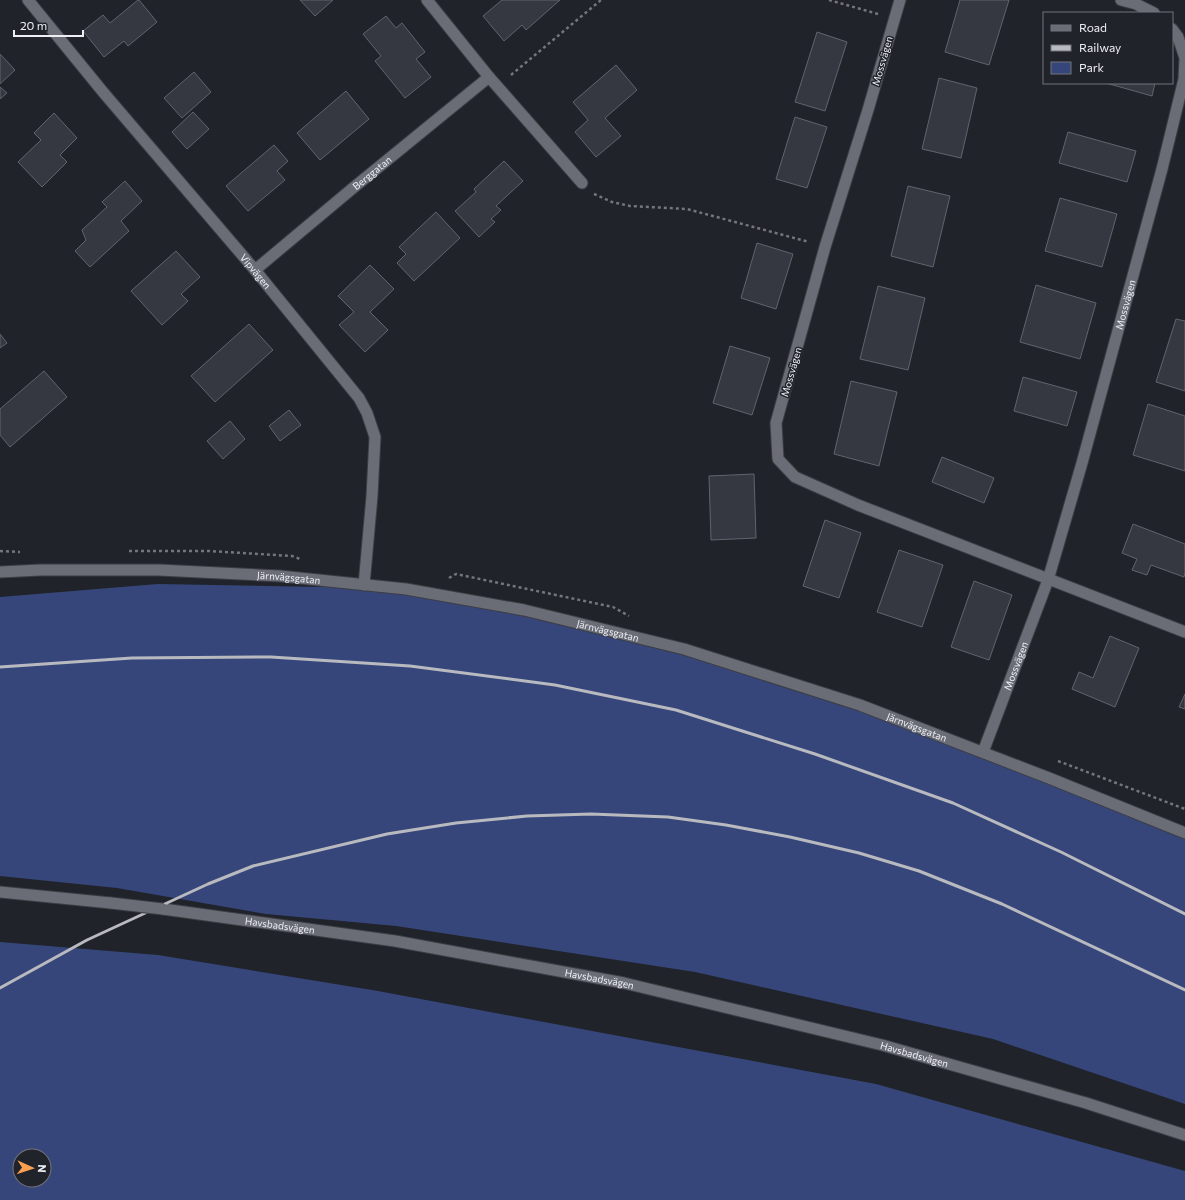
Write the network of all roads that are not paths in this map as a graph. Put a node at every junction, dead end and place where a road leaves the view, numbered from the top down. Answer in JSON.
{"nodes":[{"id":1,"x":28,"y":0,"type":"edge"},
{"id":2,"x":427,"y":0,"type":"edge"},
{"id":3,"x":900,"y":0,"type":"edge"},
{"id":4,"x":1121,"y":0,"type":"edge"},
{"id":5,"x":1152,"y":12,"type":"edge"},
{"id":6,"x":1173,"y":30,"type":"edge"},
{"id":7,"x":489,"y":78,"type":"junction"},
{"id":8,"x":582,"y":184,"type":"road end"},
{"id":9,"x":256,"y":270,"type":"junction"},
{"id":10,"x":0,"y":572,"type":"edge"},
{"id":11,"x":1048,"y":580,"type":"junction"},
{"id":12,"x":364,"y":585,"type":"junction"},
{"id":13,"x":1185,"y":632,"type":"edge"},
{"id":14,"x":983,"y":752,"type":"junction"},
{"id":15,"x":1185,"y":833,"type":"edge"},
{"id":16,"x":0,"y":892,"type":"edge"},
{"id":17,"x":1185,"y":1135,"type":"edge"}],
"edges":[{"from":1,"to":9,"type":"street","name":"Vipvägen"},
{"from":2,"to":7,"type":"street"},
{"from":3,"to":11,"type":"street","name":"Mossvägen"},
{"from":4,"to":5,"type":"street"},
{"from":6,"to":11,"type":"street","name":"Mossvägen"},
{"from":7,"to":8,"type":"street"},
{"from":7,"to":9,"type":"street","name":"Berggatan"},
{"from":9,"to":12,"type":"street","name":"Vipvägen"},
{"from":10,"to":12,"type":"street","name":"Järnvägsgatan"},
{"from":11,"to":13,"type":"street","name":"Mossvägen"},
{"from":11,"to":14,"type":"street","name":"Mossvägen"},
{"from":12,"to":14,"type":"street","name":"Järnvägsgatan"},
{"from":14,"to":15,"type":"street","name":"Järnvägsgatan"},
{"from":16,"to":17,"type":"street","name":"Havsbadsvägen","bridge":true}]}
